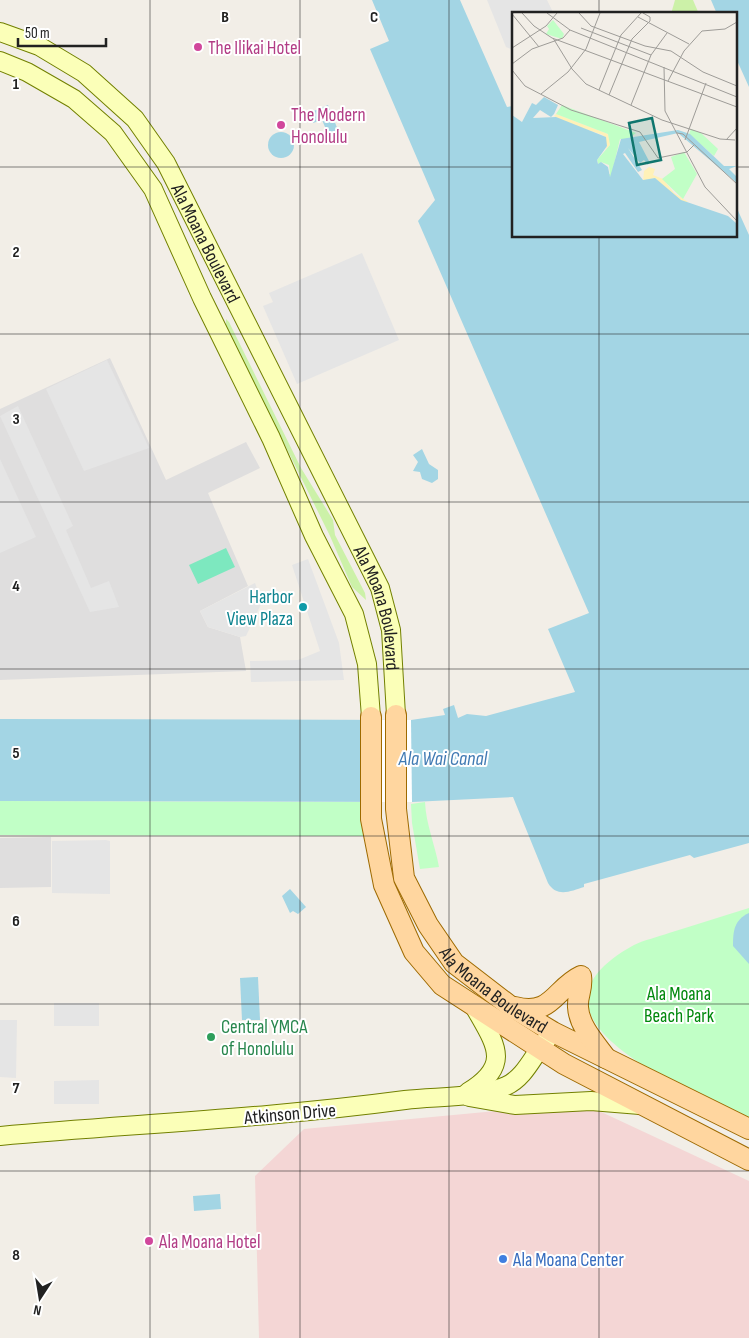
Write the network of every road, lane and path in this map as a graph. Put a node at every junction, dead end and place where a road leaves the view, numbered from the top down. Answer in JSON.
{"nodes":[{"id":1,"x":0,"y":32,"type":"edge"},
{"id":2,"x":0,"y":61,"type":"edge"},
{"id":3,"x":396,"y":715,"type":"joint"},
{"id":4,"x":371,"y":717,"type":"joint"},
{"id":5,"x":510,"y":1006,"type":"junction"},
{"id":6,"x":476,"y":1008,"type":"junction"},
{"id":7,"x":553,"y":1032,"type":"junction"},
{"id":8,"x":538,"y":1049,"type":"junction"},
{"id":9,"x":606,"y":1058,"type":"junction"},
{"id":10,"x":461,"y":1096,"type":"junction"},
{"id":11,"x":640,"y":1105,"type":"junction"},
{"id":12,"x":749,"y":1129,"type":"edge"},
{"id":13,"x":0,"y":1136,"type":"edge"},
{"id":14,"x":749,"y":1160,"type":"edge"}],
"edges":[{"from":1,"to":3,"type":"main road","name":"Ala Moana Boulevard"},
{"from":2,"to":4,"type":"main road","name":"Ala Moana Boulevard"},
{"from":3,"to":5,"type":"main road","name":"Ala Moana Boulevard"},
{"from":4,"to":6,"type":"main road","name":"Ala Moana Boulevard"},
{"from":5,"to":7,"type":"main road","name":"Ala Moana Boulevard"},
{"from":5,"to":9,"type":"main road"},
{"from":6,"to":8,"type":"main road","name":"Ala Moana Boulevard"},
{"from":6,"to":10,"type":"main road"},
{"from":7,"to":8,"type":"main road","name":"Atkinson Drive"},
{"from":7,"to":9,"type":"main road","name":"Ala Moana Boulevard"},
{"from":8,"to":10,"type":"main road","name":"Atkinson Drive"},
{"from":8,"to":11,"type":"main road","name":"Ala Moana Boulevard"},
{"from":9,"to":12,"type":"main road","name":"Ala Moana Boulevard"},
{"from":10,"to":11,"type":"main road"},
{"from":10,"to":13,"type":"main road","name":"Atkinson Drive"},
{"from":11,"to":14,"type":"main road","name":"Ala Moana Boulevard"}]}
